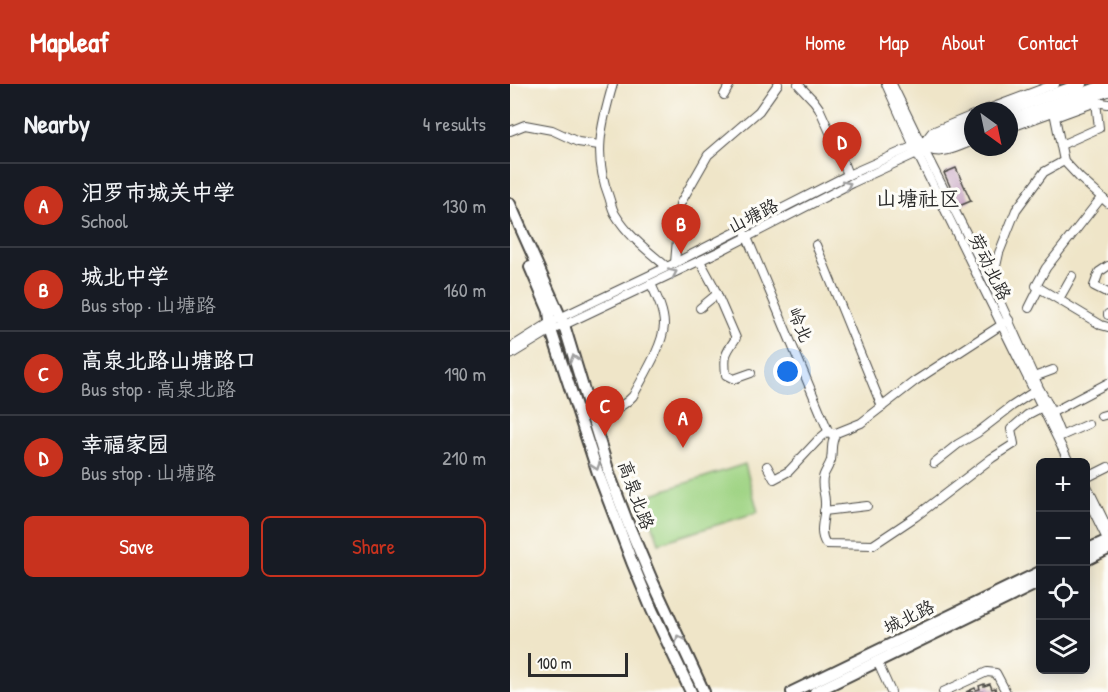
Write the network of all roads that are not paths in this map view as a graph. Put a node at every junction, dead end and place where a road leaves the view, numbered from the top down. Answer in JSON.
{"nodes":[{"id":1,"x":613,"y":84,"type":"edge"},
{"id":2,"x":730,"y":84,"type":"edge"},
{"id":3,"x":778,"y":84,"type":"edge"},
{"id":4,"x":798,"y":84,"type":"edge"},
{"id":5,"x":886,"y":84,"type":"edge"},
{"id":6,"x":892,"y":84,"type":"edge"},
{"id":7,"x":1055,"y":84,"type":"edge"},
{"id":8,"x":1081,"y":84,"type":"edge"},
{"id":9,"x":1108,"y":84,"type":"edge"},
{"id":10,"x":1108,"y":92,"type":"edge"},
{"id":11,"x":724,"y":95,"type":"dead end"},
{"id":12,"x":1007,"y":102,"type":"edge"},
{"id":13,"x":1096,"y":102,"type":"junction"},
{"id":14,"x":1108,"y":104,"type":"edge"},
{"id":15,"x":1018,"y":107,"type":"edge"},
{"id":16,"x":1018,"y":117,"type":"edge"},
{"id":17,"x":964,"y":119,"type":"edge"},
{"id":18,"x":1018,"y":125,"type":"edge"},
{"id":19,"x":964,"y":128,"type":"edge"},
{"id":20,"x":510,"y":131,"type":"edge"},
{"id":21,"x":964,"y":135,"type":"edge"},
{"id":22,"x":946,"y":138,"type":"junction"},
{"id":23,"x":964,"y":144,"type":"edge"},
{"id":24,"x":599,"y":145,"type":"junction"},
{"id":25,"x":1061,"y":145,"type":"junction"},
{"id":26,"x":922,"y":147,"type":"junction"},
{"id":27,"x":1064,"y":161,"type":"junction"},
{"id":28,"x":848,"y":175,"type":"junction"},
{"id":29,"x":1105,"y":200,"type":"edge"},
{"id":30,"x":510,"y":204,"type":"edge"},
{"id":31,"x":510,"y":220,"type":"edge"},
{"id":32,"x":743,"y":228,"type":"junction"},
{"id":33,"x":747,"y":238,"type":"junction"},
{"id":34,"x":816,"y":245,"type":"dead end"},
{"id":35,"x":700,"y":261,"type":"junction"},
{"id":36,"x":675,"y":263,"type":"junction"},
{"id":37,"x":1108,"y":266,"type":"edge"},
{"id":38,"x":667,"y":267,"type":"junction"},
{"id":39,"x":1072,"y":276,"type":"dead end"},
{"id":40,"x":651,"y":284,"type":"junction"},
{"id":41,"x":992,"y":284,"type":"junction"},
{"id":42,"x":1039,"y":288,"type":"junction"},
{"id":43,"x":1108,"y":293,"type":"edge"},
{"id":44,"x":717,"y":294,"type":"junction"},
{"id":45,"x":1059,"y":299,"type":"junction"},
{"id":46,"x":700,"y":308,"type":"dead end"},
{"id":47,"x":1029,"y":309,"type":"dead end"},
{"id":48,"x":1005,"y":322,"type":"junction"},
{"id":49,"x":557,"y":324,"type":"junction"},
{"id":50,"x":1108,"y":327,"type":"edge"},
{"id":51,"x":510,"y":348,"type":"edge"},
{"id":52,"x":510,"y":355,"type":"edge"},
{"id":53,"x":1053,"y":370,"type":"dead end"},
{"id":54,"x":751,"y":373,"type":"dead end"},
{"id":55,"x":1034,"y":377,"type":"junction"},
{"id":56,"x":1107,"y":386,"type":"edge"},
{"id":57,"x":1036,"y":390,"type":"junction"},
{"id":58,"x":1045,"y":406,"type":"junction"},
{"id":59,"x":882,"y":407,"type":"junction"},
{"id":60,"x":1051,"y":413,"type":"junction"},
{"id":61,"x":592,"y":418,"type":"junction"},
{"id":62,"x":1088,"y":424,"type":"dead end"},
{"id":63,"x":833,"y":433,"type":"junction"},
{"id":64,"x":1061,"y":436,"type":"junction"},
{"id":65,"x":1067,"y":458,"type":"edge"},
{"id":66,"x":1073,"y":458,"type":"edge"},
{"id":67,"x":934,"y":464,"type":"dead end"},
{"id":68,"x":767,"y":466,"type":"dead end"},
{"id":69,"x":1108,"y":467,"type":"edge"},
{"id":70,"x":1090,"y":476,"type":"edge"},
{"id":71,"x":1090,"y":492,"type":"edge"},
{"id":72,"x":1090,"y":504,"type":"edge"},
{"id":73,"x":867,"y":506,"type":"dead end"},
{"id":74,"x":824,"y":511,"type":"junction"},
{"id":75,"x":1108,"y":529,"type":"edge"},
{"id":76,"x":1108,"y":540,"type":"edge"},
{"id":77,"x":1090,"y":548,"type":"edge"},
{"id":78,"x":1108,"y":549,"type":"edge"},
{"id":79,"x":1090,"y":558,"type":"edge"},
{"id":80,"x":1036,"y":574,"type":"edge"},
{"id":81,"x":1036,"y":584,"type":"edge"},
{"id":82,"x":877,"y":661,"type":"junction"},
{"id":83,"x":946,"y":691,"type":"edge"},
{"id":84,"x":691,"y":692,"type":"edge"},
{"id":85,"x":704,"y":692,"type":"edge"},
{"id":86,"x":792,"y":692,"type":"edge"},
{"id":87,"x":815,"y":692,"type":"edge"},
{"id":88,"x":891,"y":692,"type":"edge"},
{"id":89,"x":1006,"y":692,"type":"edge"}],
"edges":[{"from":1,"to":24,"type":"street"},
{"from":2,"to":11,"type":"street"},
{"from":3,"to":36,"type":"street"},
{"from":4,"to":28,"type":"street"},
{"from":5,"to":26,"type":"street","name":"劳动北路"},
{"from":6,"to":26,"type":"street","name":"劳动北路"},
{"from":7,"to":12,"type":"street"},
{"from":8,"to":15,"type":"main road"},
{"from":9,"to":16,"type":"main road"},
{"from":10,"to":18,"type":"street"},
{"from":13,"to":14,"type":"street"},
{"from":13,"to":25,"type":"street"},
{"from":13,"to":25,"type":"street"},
{"from":17,"to":26,"type":"street"},
{"from":19,"to":22,"type":"main road"},
{"from":20,"to":24,"type":"street"},
{"from":21,"to":22,"type":"main road"},
{"from":22,"to":26,"type":"main road","name":"山塘路"},
{"from":23,"to":26,"type":"street"},
{"from":24,"to":38,"type":"street"},
{"from":25,"to":27,"type":"street"},
{"from":26,"to":28,"type":"street","name":"山塘路"},
{"from":33,"to":26,"type":"street","name":"山塘路","one_way":true},
{"from":26,"to":41,"type":"street","name":"劳动北路"},
{"from":26,"to":48,"type":"street","name":"劳动北路"},
{"from":27,"to":29,"type":"street"},
{"from":27,"to":41,"type":"street"},
{"from":28,"to":32,"type":"street","name":"山塘路"},
{"from":29,"to":42,"type":"street"},
{"from":30,"to":49,"type":"main road","name":"高泉北路"},
{"from":31,"to":49,"type":"main road","name":"高泉北路"},
{"from":32,"to":33,"type":"street","name":"岭北"},
{"from":32,"to":36,"type":"street","name":"山塘路"},
{"from":33,"to":35,"type":"street","name":"山塘路"},
{"from":33,"to":63,"type":"street","name":"岭北"},
{"from":34,"to":59,"type":"street"},
{"from":40,"to":35,"type":"street","name":"山塘路","one_way":true},
{"from":35,"to":44,"type":"street"},
{"from":36,"to":38,"type":"street","name":"山塘路"},
{"from":37,"to":43,"type":"street"},
{"from":38,"to":49,"type":"street","name":"山塘路"},
{"from":39,"to":45,"type":"street"},
{"from":40,"to":49,"type":"street","name":"山塘路"},
{"from":40,"to":61,"type":"street"},
{"from":41,"to":48,"type":"street","name":"劳动北路"},
{"from":42,"to":45,"type":"street"},
{"from":42,"to":47,"type":"street"},
{"from":44,"to":46,"type":"street"},
{"from":44,"to":54,"type":"street"},
{"from":45,"to":50,"type":"street"},
{"from":48,"to":55,"type":"street","name":"劳动北路"},
{"from":48,"to":57,"type":"street","name":"劳动北路"},
{"from":48,"to":59,"type":"street"},
{"from":49,"to":51,"type":"street","name":"山塘路"},
{"from":49,"to":52,"type":"street","name":"山塘路"},
{"from":61,"to":49,"type":"main road","name":"高泉北路","one_way":true},
{"from":49,"to":84,"type":"main road","name":"高泉北路","one_way":true},
{"from":53,"to":55,"type":"street"},
{"from":55,"to":57,"type":"street","name":"劳动北路"},
{"from":56,"to":60,"type":"street"},
{"from":57,"to":58,"type":"street","name":"劳动北路"},
{"from":57,"to":67,"type":"street"},
{"from":58,"to":60,"type":"street","name":"劳动北路"},
{"from":58,"to":65,"type":"street","name":"劳动北路"},
{"from":58,"to":74,"type":"street"},
{"from":59,"to":63,"type":"street"},
{"from":60,"to":64,"type":"street","name":"劳动北路"},
{"from":85,"to":61,"type":"main road","name":"高泉北路","one_way":true},
{"from":62,"to":64,"type":"street"},
{"from":63,"to":68,"type":"street"},
{"from":63,"to":74,"type":"street"},
{"from":64,"to":66,"type":"street","name":"劳动北路"},
{"from":69,"to":70,"type":"street"},
{"from":71,"to":75,"type":"street"},
{"from":72,"to":76,"type":"street"},
{"from":73,"to":74,"type":"street"},
{"from":76,"to":77,"type":"main road"},
{"from":78,"to":79,"type":"main road"},
{"from":80,"to":86,"type":"main road","name":"城北路"},
{"from":81,"to":82,"type":"main road","name":"城北路"},
{"from":82,"to":87,"type":"main road","name":"城北路"},
{"from":82,"to":88,"type":"street"},
{"from":83,"to":89,"type":"street"}]}
